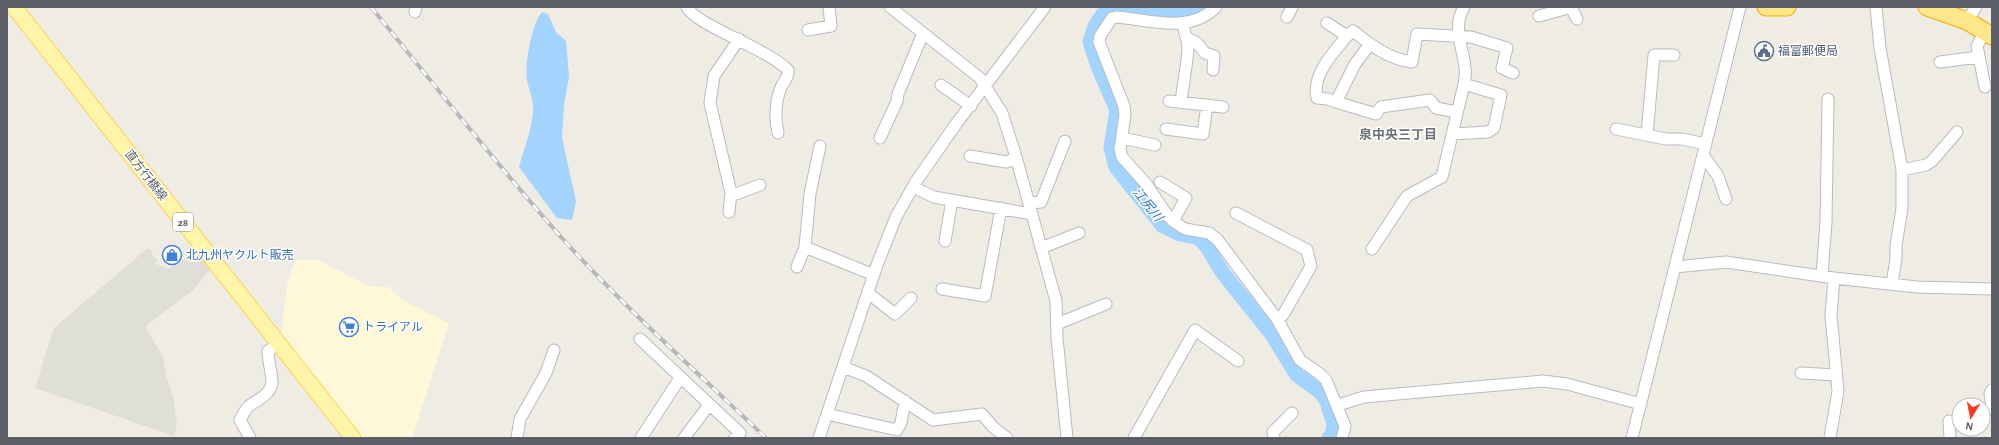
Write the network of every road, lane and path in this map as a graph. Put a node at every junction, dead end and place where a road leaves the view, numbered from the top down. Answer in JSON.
{"nodes":[{"id":1,"x":14,"y":7,"type":"edge"},
{"id":2,"x":687,"y":7,"type":"edge"},
{"id":3,"x":829,"y":7,"type":"edge"},
{"id":4,"x":890,"y":7,"type":"edge"},
{"id":5,"x":1216,"y":7,"type":"edge"},
{"id":6,"x":1464,"y":7,"type":"edge"},
{"id":7,"x":1568,"y":7,"type":"edge"},
{"id":8,"x":1740,"y":7,"type":"edge"},
{"id":9,"x":1766,"y":7,"type":"edge"},
{"id":10,"x":1787,"y":7,"type":"edge"},
{"id":11,"x":1876,"y":7,"type":"edge"},
{"id":12,"x":1927,"y":7,"type":"edge"},
{"id":13,"x":1040,"y":9,"type":"edge"},
{"id":14,"x":1972,"y":14,"type":"edge"},
{"id":15,"x":1539,"y":16,"type":"dead end"},
{"id":16,"x":1577,"y":19,"type":"dead end"},
{"id":17,"x":1327,"y":23,"type":"dead end"},
{"id":18,"x":1183,"y":24,"type":"junction"},
{"id":19,"x":808,"y":30,"type":"dead end"},
{"id":20,"x":923,"y":34,"type":"junction"},
{"id":21,"x":1988,"y":34,"type":"edge"},
{"id":22,"x":1458,"y":35,"type":"junction"},
{"id":23,"x":1347,"y":36,"type":"junction"},
{"id":24,"x":1187,"y":38,"type":"junction"},
{"id":25,"x":738,"y":39,"type":"junction"},
{"id":26,"x":1370,"y":44,"type":"junction"},
{"id":27,"x":1674,"y":55,"type":"dead end"},
{"id":28,"x":1978,"y":57,"type":"junction"},
{"id":29,"x":1940,"y":62,"type":"dead end"},
{"id":30,"x":1213,"y":70,"type":"dead end"},
{"id":31,"x":1513,"y":74,"type":"dead end"},
{"id":32,"x":1464,"y":84,"type":"junction"},
{"id":33,"x":941,"y":85,"type":"dead end"},
{"id":34,"x":986,"y":87,"type":"junction"},
{"id":35,"x":1985,"y":87,"type":"dead end"},
{"id":36,"x":1828,"y":99,"type":"dead end"},
{"id":37,"x":1169,"y":101,"type":"dead end"},
{"id":38,"x":1181,"y":102,"type":"junction"},
{"id":39,"x":1336,"y":102,"type":"junction"},
{"id":40,"x":1207,"y":105,"type":"junction"},
{"id":41,"x":971,"y":106,"type":"junction"},
{"id":42,"x":1223,"y":107,"type":"dead end"},
{"id":43,"x":1458,"y":112,"type":"junction"},
{"id":44,"x":1616,"y":129,"type":"dead end"},
{"id":45,"x":1166,"y":130,"type":"dead end"},
{"id":46,"x":1958,"y":132,"type":"dead end"},
{"id":47,"x":778,"y":133,"type":"dead end"},
{"id":48,"x":1452,"y":134,"type":"junction"},
{"id":49,"x":1647,"y":135,"type":"junction"},
{"id":50,"x":880,"y":138,"type":"dead end"},
{"id":51,"x":1122,"y":138,"type":"junction"},
{"id":52,"x":1065,"y":141,"type":"dead end"},
{"id":53,"x":1706,"y":144,"type":"junction"},
{"id":54,"x":1155,"y":145,"type":"dead end"},
{"id":55,"x":820,"y":146,"type":"dead end"},
{"id":56,"x":1703,"y":155,"type":"junction"},
{"id":57,"x":970,"y":156,"type":"dead end"},
{"id":58,"x":1016,"y":157,"type":"junction"},
{"id":59,"x":1902,"y":170,"type":"junction"},
{"id":60,"x":1160,"y":182,"type":"dead end"},
{"id":61,"x":760,"y":185,"type":"dead end"},
{"id":62,"x":913,"y":187,"type":"junction"},
{"id":63,"x":731,"y":193,"type":"junction"},
{"id":64,"x":1726,"y":199,"type":"dead end"},
{"id":65,"x":952,"y":200,"type":"junction"},
{"id":66,"x":1001,"y":208,"type":"junction"},
{"id":67,"x":1031,"y":208,"type":"junction"},
{"id":68,"x":729,"y":212,"type":"dead end"},
{"id":69,"x":1236,"y":213,"type":"dead end"},
{"id":70,"x":1173,"y":221,"type":"junction"},
{"id":71,"x":1079,"y":233,"type":"dead end"},
{"id":72,"x":946,"y":241,"type":"dead end"},
{"id":73,"x":805,"y":247,"type":"junction"},
{"id":74,"x":1041,"y":248,"type":"junction"},
{"id":75,"x":1372,"y":249,"type":"dead end"},
{"id":76,"x":797,"y":267,"type":"dead end"},
{"id":77,"x":1675,"y":267,"type":"junction"},
{"id":78,"x":874,"y":275,"type":"junction"},
{"id":79,"x":1822,"y":276,"type":"junction"},
{"id":80,"x":1834,"y":278,"type":"junction"},
{"id":81,"x":1892,"y":284,"type":"junction"},
{"id":82,"x":942,"y":289,"type":"dead end"},
{"id":83,"x":1992,"y":289,"type":"edge"},
{"id":84,"x":868,"y":293,"type":"junction"},
{"id":85,"x":912,"y":298,"type":"dead end"},
{"id":86,"x":1106,"y":304,"type":"dead end"},
{"id":87,"x":1277,"y":319,"type":"junction"},
{"id":88,"x":1057,"y":324,"type":"junction"},
{"id":89,"x":640,"y":339,"type":"dead end"},
{"id":90,"x":278,"y":344,"type":"junction"},
{"id":91,"x":554,"y":350,"type":"dead end"},
{"id":92,"x":1238,"y":361,"type":"dead end"},
{"id":93,"x":843,"y":367,"type":"junction"},
{"id":94,"x":1801,"y":373,"type":"dead end"},
{"id":95,"x":1836,"y":374,"type":"junction"},
{"id":96,"x":680,"y":378,"type":"junction"},
{"id":97,"x":1992,"y":390,"type":"edge"},
{"id":98,"x":905,"y":401,"type":"junction"},
{"id":99,"x":1641,"y":404,"type":"junction"},
{"id":100,"x":709,"y":405,"type":"junction"},
{"id":101,"x":1338,"y":406,"type":"junction"},
{"id":102,"x":1992,"y":409,"type":"edge"},
{"id":103,"x":1292,"y":413,"type":"dead end"},
{"id":104,"x":827,"y":414,"type":"junction"},
{"id":105,"x":1949,"y":421,"type":"dead end"},
{"id":106,"x":1278,"y":436,"type":"edge"},
{"id":107,"x":250,"y":438,"type":"edge"},
{"id":108,"x":352,"y":438,"type":"edge"},
{"id":109,"x":517,"y":438,"type":"edge"},
{"id":110,"x":641,"y":438,"type":"edge"},
{"id":111,"x":684,"y":438,"type":"edge"},
{"id":112,"x":735,"y":438,"type":"edge"},
{"id":113,"x":819,"y":438,"type":"edge"},
{"id":114,"x":1007,"y":438,"type":"edge"},
{"id":115,"x":1067,"y":438,"type":"edge"},
{"id":116,"x":1134,"y":438,"type":"edge"},
{"id":117,"x":1342,"y":438,"type":"edge"},
{"id":118,"x":1632,"y":438,"type":"edge"},
{"id":119,"x":1830,"y":438,"type":"edge"},
{"id":120,"x":1950,"y":438,"type":"edge"}],
"edges":[{"from":1,"to":90,"type":"main road","name":"直方行橋線","number":"28"},
{"from":2,"to":25,"type":"street"},
{"from":3,"to":19,"type":"street"},
{"from":4,"to":20,"type":"street"},
{"from":5,"to":18,"type":"street"},
{"from":6,"to":22,"type":"street"},
{"from":7,"to":15,"type":"street"},
{"from":7,"to":16,"type":"street"},
{"from":8,"to":53,"type":"street"},
{"from":9,"to":10,"type":"highway"},
{"from":11,"to":59,"type":"street"},
{"from":12,"to":14,"type":"highway"},
{"from":13,"to":34,"type":"street"},
{"from":14,"to":21,"type":"highway"},
{"from":17,"to":23,"type":"street"},
{"from":18,"to":24,"type":"street"},
{"from":18,"to":51,"type":"street"},
{"from":20,"to":34,"type":"street"},
{"from":20,"to":50,"type":"street"},
{"from":21,"to":28,"type":"street"},
{"from":22,"to":26,"type":"street"},
{"from":22,"to":31,"type":"street"},
{"from":22,"to":32,"type":"street"},
{"from":23,"to":26,"type":"street"},
{"from":23,"to":39,"type":"street"},
{"from":24,"to":30,"type":"street"},
{"from":24,"to":38,"type":"street"},
{"from":25,"to":47,"type":"street"},
{"from":25,"to":63,"type":"street"},
{"from":26,"to":39,"type":"street"},
{"from":27,"to":49,"type":"street"},
{"from":28,"to":29,"type":"street"},
{"from":28,"to":35,"type":"street"},
{"from":32,"to":43,"type":"street"},
{"from":32,"to":48,"type":"street"},
{"from":33,"to":41,"type":"street"},
{"from":34,"to":41,"type":"street"},
{"from":34,"to":58,"type":"street"},
{"from":36,"to":79,"type":"street"},
{"from":37,"to":38,"type":"street"},
{"from":38,"to":40,"type":"street"},
{"from":39,"to":43,"type":"street"},
{"from":40,"to":42,"type":"street"},
{"from":40,"to":45,"type":"street"},
{"from":41,"to":62,"type":"street"},
{"from":43,"to":48,"type":"street"},
{"from":44,"to":49,"type":"street"},
{"from":46,"to":59,"type":"street"},
{"from":48,"to":75,"type":"street"},
{"from":49,"to":53,"type":"street"},
{"from":51,"to":54,"type":"street"},
{"from":51,"to":70,"type":"street"},
{"from":52,"to":67,"type":"street"},
{"from":53,"to":56,"type":"street"},
{"from":55,"to":73,"type":"street"},
{"from":56,"to":64,"type":"street"},
{"from":56,"to":77,"type":"street"},
{"from":57,"to":58,"type":"street"},
{"from":58,"to":67,"type":"street"},
{"from":59,"to":81,"type":"street"},
{"from":60,"to":70,"type":"street"},
{"from":61,"to":63,"type":"street"},
{"from":62,"to":65,"type":"street"},
{"from":62,"to":78,"type":"street"},
{"from":63,"to":68,"type":"street"},
{"from":65,"to":66,"type":"street"},
{"from":65,"to":72,"type":"street"},
{"from":66,"to":67,"type":"street"},
{"from":66,"to":82,"type":"street"},
{"from":67,"to":74,"type":"street"},
{"from":69,"to":87,"type":"street"},
{"from":70,"to":87,"type":"street"},
{"from":71,"to":74,"type":"street"},
{"from":73,"to":76,"type":"street"},
{"from":73,"to":78,"type":"street"},
{"from":74,"to":88,"type":"street"},
{"from":77,"to":79,"type":"street"},
{"from":77,"to":99,"type":"street"},
{"from":78,"to":84,"type":"street"},
{"from":79,"to":80,"type":"street"},
{"from":80,"to":81,"type":"street"},
{"from":80,"to":95,"type":"street"},
{"from":81,"to":83,"type":"street"},
{"from":84,"to":85,"type":"street"},
{"from":84,"to":93,"type":"street"},
{"from":86,"to":88,"type":"street"},
{"from":87,"to":101,"type":"street"},
{"from":88,"to":115,"type":"street"},
{"from":89,"to":96,"type":"street"},
{"from":90,"to":107,"type":"street"},
{"from":90,"to":108,"type":"main road","name":"直方行橋線","number":"28"},
{"from":91,"to":109,"type":"street"},
{"from":92,"to":116,"type":"street"},
{"from":93,"to":98,"type":"street"},
{"from":93,"to":104,"type":"street"},
{"from":94,"to":95,"type":"street"},
{"from":95,"to":119,"type":"street"},
{"from":96,"to":100,"type":"street"},
{"from":96,"to":110,"type":"street"},
{"from":97,"to":102,"type":"street"},
{"from":98,"to":104,"type":"street"},
{"from":98,"to":114,"type":"street"},
{"from":99,"to":101,"type":"street"},
{"from":99,"to":118,"type":"street"},
{"from":100,"to":111,"type":"street"},
{"from":100,"to":112,"type":"street"},
{"from":101,"to":117,"type":"street"},
{"from":103,"to":106,"type":"street"},
{"from":104,"to":113,"type":"street"},
{"from":105,"to":120,"type":"street"}]}
